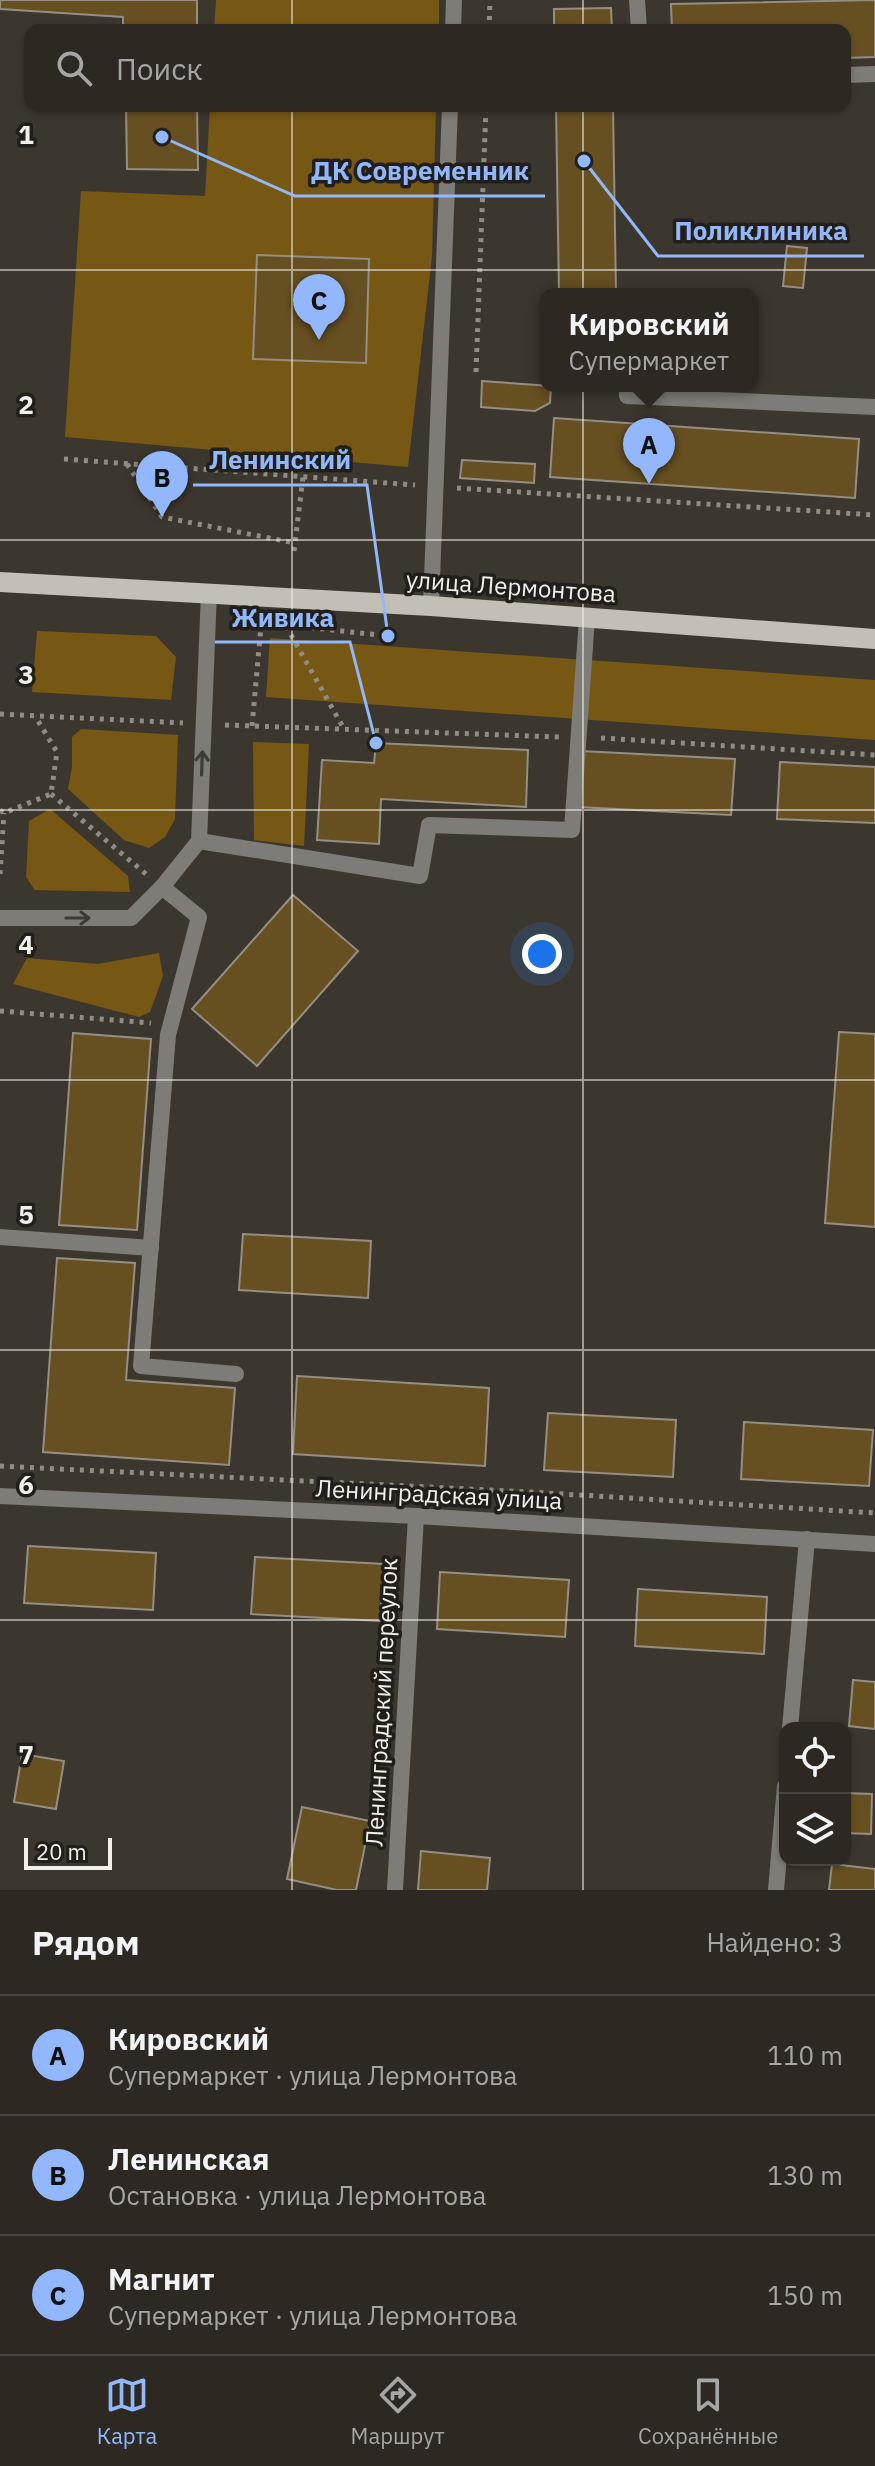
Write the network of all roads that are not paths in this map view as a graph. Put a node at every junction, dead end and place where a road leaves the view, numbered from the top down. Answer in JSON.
{"nodes":[{"id":1,"x":454,"y":0,"type":"edge"},
{"id":2,"x":637,"y":0,"type":"edge"},
{"id":3,"x":453,"y":24,"type":"edge"},
{"id":4,"x":639,"y":24,"type":"edge"},
{"id":5,"x":875,"y":74,"type":"edge"},
{"id":6,"x":851,"y":75,"type":"edge"},
{"id":7,"x":450,"y":112,"type":"edge"},
{"id":8,"x":627,"y":392,"type":"edge"},
{"id":9,"x":875,"y":407,"type":"edge"},
{"id":10,"x":0,"y":582,"type":"edge"},
{"id":11,"x":209,"y":592,"type":"junction"},
{"id":12,"x":431,"y":606,"type":"junction"},
{"id":13,"x":587,"y":618,"type":"junction"},
{"id":14,"x":875,"y":639,"type":"edge"},
{"id":15,"x":199,"y":841,"type":"junction"},
{"id":16,"x":162,"y":887,"type":"junction"},
{"id":17,"x":0,"y":918,"type":"edge"},
{"id":18,"x":0,"y":1237,"type":"edge"},
{"id":19,"x":151,"y":1248,"type":"junction"},
{"id":20,"x":236,"y":1374,"type":"dead end"},
{"id":21,"x":0,"y":1496,"type":"edge"},
{"id":22,"x":416,"y":1516,"type":"junction"},
{"id":23,"x":807,"y":1539,"type":"junction"},
{"id":24,"x":875,"y":1544,"type":"edge"},
{"id":25,"x":791,"y":1722,"type":"edge"},
{"id":26,"x":784,"y":1794,"type":"edge"},
{"id":27,"x":395,"y":1890,"type":"edge"},
{"id":28,"x":776,"y":1890,"type":"edge"}],
"edges":[{"from":1,"to":3,"type":"street"},
{"from":2,"to":4,"type":"street"},
{"from":5,"to":6,"type":"street"},
{"from":7,"to":12,"type":"street"},
{"from":8,"to":9,"type":"street"},
{"from":10,"to":11,"type":"main road","name":"улица Лермонтова"},
{"from":11,"to":12,"type":"main road","name":"улица Лермонтова"},
{"from":15,"to":11,"type":"street","one_way":true},
{"from":12,"to":13,"type":"main road","name":"улица Лермонтова"},
{"from":13,"to":14,"type":"main road","name":"улица Лермонтова"},
{"from":13,"to":15,"type":"street"},
{"from":15,"to":16,"type":"street"},
{"from":17,"to":16,"type":"street","one_way":true},
{"from":16,"to":19,"type":"street"},
{"from":18,"to":19,"type":"street"},
{"from":19,"to":20,"type":"street"},
{"from":21,"to":22,"type":"street","name":"Ленинградская улица"},
{"from":22,"to":23,"type":"street","name":"Ленинградская улица"},
{"from":22,"to":27,"type":"street","name":"Ленинградский переулок"},
{"from":23,"to":24,"type":"street","name":"Ленинградская улица"},
{"from":23,"to":25,"type":"street"},
{"from":26,"to":28,"type":"street"}]}
